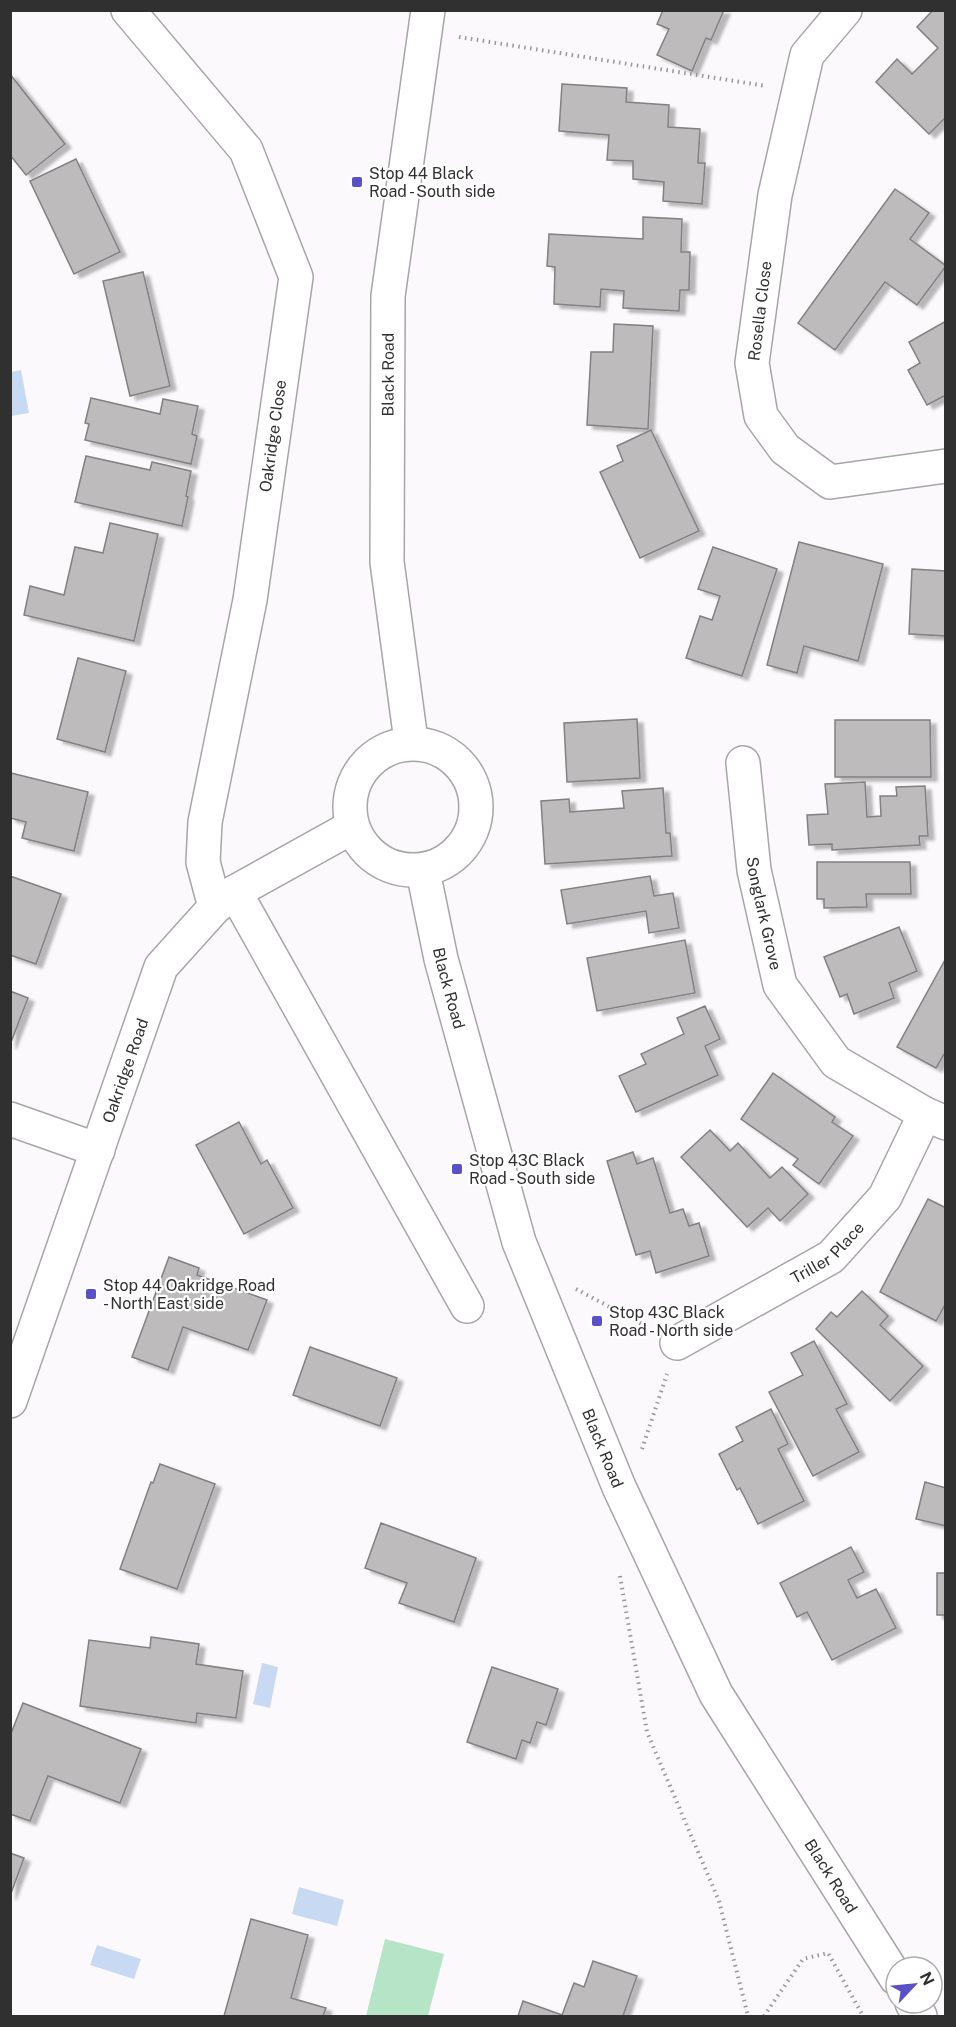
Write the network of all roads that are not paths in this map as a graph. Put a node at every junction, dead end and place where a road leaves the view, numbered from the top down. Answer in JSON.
{"nodes":[{"id":1,"x":128,"y":10,"type":"edge"},
{"id":2,"x":845,"y":10,"type":"edge"},
{"id":3,"x":427,"y":21,"type":"edge"},
{"id":4,"x":945,"y":466,"type":"edge"},
{"id":5,"x":411,"y":741,"type":"junction"},
{"id":6,"x":743,"y":763,"type":"dead end"},
{"id":7,"x":352,"y":827,"type":"junction"},
{"id":8,"x":423,"y":871,"type":"junction"},
{"id":9,"x":225,"y":900,"type":"junction"},
{"id":10,"x":935,"y":1118,"type":"edge"},
{"id":11,"x":10,"y":1119,"type":"edge"},
{"id":12,"x":98,"y":1150,"type":"junction"},
{"id":13,"x":467,"y":1306,"type":"dead end"},
{"id":14,"x":677,"y":1343,"type":"road end"},
{"id":15,"x":10,"y":1401,"type":"edge"},
{"id":16,"x":884,"y":1959,"type":"edge"}],
"edges":[{"from":1,"to":9,"type":"street","name":"Oakridge Close"},
{"from":2,"to":4,"type":"street","name":"Rosella Close"},
{"from":3,"to":5,"type":"street","name":"Black Road"},
{"from":5,"to":7,"type":"street"},
{"from":5,"to":8,"type":"street"},
{"from":6,"to":10,"type":"street","name":"Songlark Grove"},
{"from":7,"to":8,"type":"street"},
{"from":7,"to":9,"type":"street","name":"Oakridge Road"},
{"from":8,"to":16,"type":"street","name":"Black Road"},
{"from":9,"to":12,"type":"street","name":"Oakridge Road"},
{"from":9,"to":13,"type":"street"},
{"from":10,"to":14,"type":"street","name":"Triller Place"},
{"from":11,"to":12,"type":"street"},
{"from":12,"to":15,"type":"street","name":"Oakridge Road"}]}
